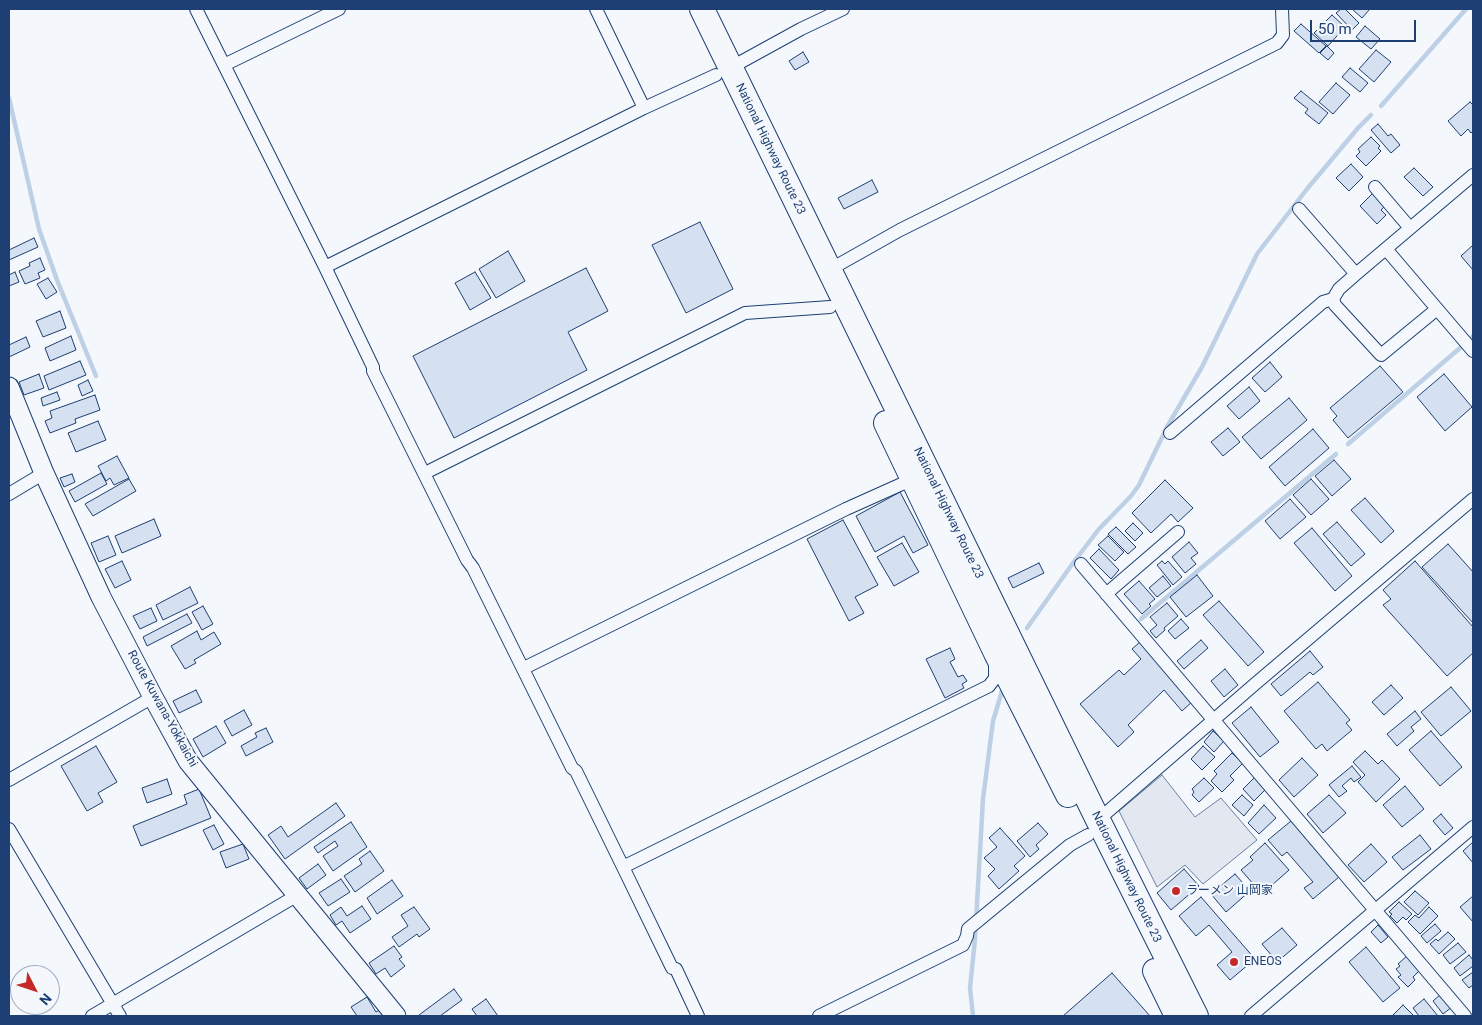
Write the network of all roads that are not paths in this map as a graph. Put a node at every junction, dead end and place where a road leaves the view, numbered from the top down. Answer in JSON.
{"nodes":[{"id":1,"x":196,"y":9,"type":"edge"},
{"id":2,"x":338,"y":9,"type":"edge"},
{"id":3,"x":596,"y":9,"type":"edge"},
{"id":4,"x":684,"y":9,"type":"edge"},
{"id":5,"x":702,"y":9,"type":"edge"},
{"id":6,"x":843,"y":9,"type":"edge"},
{"id":7,"x":1282,"y":9,"type":"edge"},
{"id":8,"x":224,"y":65,"type":"junction"},
{"id":9,"x":723,"y":72,"type":"junction"},
{"id":10,"x":644,"y":108,"type":"junction"},
{"id":11,"x":1473,"y":175,"type":"edge"},
{"id":12,"x":1375,"y":187,"type":"dead end"},
{"id":13,"x":1299,"y":209,"type":"dead end"},
{"id":14,"x":1410,"y":228,"type":"junction"},
{"id":15,"x":1386,"y":249,"type":"junction"},
{"id":16,"x":325,"y":267,"type":"junction"},
{"id":17,"x":829,"y":270,"type":"junction"},
{"id":18,"x":1356,"y":274,"type":"junction"},
{"id":19,"x":1332,"y":298,"type":"junction"},
{"id":20,"x":830,"y":308,"type":"junction"},
{"id":21,"x":1437,"y":309,"type":"junction"},
{"id":22,"x":1473,"y":351,"type":"edge"},
{"id":23,"x":9,"y":387,"type":"edge"},
{"id":24,"x":1170,"y":433,"type":"dead end"},
{"id":25,"x":44,"y":473,"type":"junction"},
{"id":26,"x":424,"y":473,"type":"junction"},
{"id":27,"x":913,"y":479,"type":"junction"},
{"id":28,"x":9,"y":494,"type":"edge"},
{"id":29,"x":1473,"y":499,"type":"edge"},
{"id":30,"x":1178,"y":532,"type":"dead end"},
{"id":31,"x":1081,"y":564,"type":"dead end"},
{"id":32,"x":1106,"y":594,"type":"junction"},
{"id":33,"x":996,"y":653,"type":"junction"},
{"id":34,"x":524,"y":668,"type":"junction"},
{"id":35,"x":153,"y":697,"type":"junction"},
{"id":36,"x":1214,"y":720,"type":"junction"},
{"id":37,"x":9,"y":780,"type":"edge"},
{"id":38,"x":1093,"y":827,"type":"junction"},
{"id":39,"x":1473,"y":827,"type":"edge"},
{"id":40,"x":9,"y":829,"type":"edge"},
{"id":41,"x":623,"y":866,"type":"junction"},
{"id":42,"x":296,"y":896,"type":"junction"},
{"id":43,"x":1375,"y":911,"type":"junction"},
{"id":44,"x":112,"y":1004,"type":"junction"},
{"id":45,"x":92,"y":1016,"type":"edge"},
{"id":46,"x":120,"y":1016,"type":"edge"},
{"id":47,"x":396,"y":1016,"type":"edge"},
{"id":48,"x":698,"y":1016,"type":"edge"},
{"id":49,"x":820,"y":1016,"type":"edge"},
{"id":50,"x":1177,"y":1016,"type":"edge"},
{"id":51,"x":1196,"y":1016,"type":"edge"},
{"id":52,"x":1251,"y":1016,"type":"edge"},
{"id":53,"x":1465,"y":1016,"type":"edge"}],
"edges":[{"from":1,"to":8,"type":"street"},
{"from":2,"to":8,"type":"street"},
{"from":3,"to":10,"type":"street"},
{"from":4,"to":9,"type":"highway","name":"National Highway Route 23"},
{"from":5,"to":9,"type":"highway","name":"National Highway Route 23"},
{"from":6,"to":9,"type":"street"},
{"from":7,"to":17,"type":"street"},
{"from":8,"to":16,"type":"street"},
{"from":9,"to":10,"type":"street"},
{"from":9,"to":17,"type":"highway","name":"National Highway Route 23"},
{"from":9,"to":20,"type":"highway","name":"National Highway Route 23"},
{"from":10,"to":16,"type":"street"},
{"from":11,"to":14,"type":"street"},
{"from":12,"to":14,"type":"street"},
{"from":13,"to":18,"type":"street"},
{"from":14,"to":15,"type":"street"},
{"from":15,"to":18,"type":"street"},
{"from":15,"to":21,"type":"street"},
{"from":16,"to":26,"type":"street"},
{"from":17,"to":38,"type":"highway","name":"National Highway Route 23"},
{"from":18,"to":19,"type":"street"},
{"from":19,"to":21,"type":"street"},
{"from":19,"to":24,"type":"street"},
{"from":20,"to":26,"type":"street"},
{"from":20,"to":27,"type":"highway","name":"National Highway Route 23"},
{"from":21,"to":22,"type":"street"},
{"from":23,"to":25,"type":"main road","name":"Route Kuwana-Yokkaichi"},
{"from":25,"to":28,"type":"street"},
{"from":25,"to":35,"type":"main road","name":"Route Kuwana-Yokkaichi"},
{"from":26,"to":34,"type":"street"},
{"from":27,"to":33,"type":"highway","name":"National Highway Route 23"},
{"from":27,"to":34,"type":"street"},
{"from":29,"to":36,"type":"street"},
{"from":30,"to":32,"type":"street"},
{"from":31,"to":32,"type":"street"},
{"from":32,"to":36,"type":"street"},
{"from":33,"to":38,"type":"highway","name":"National Highway Route 23"},
{"from":33,"to":41,"type":"street"},
{"from":34,"to":41,"type":"street"},
{"from":35,"to":37,"type":"street"},
{"from":35,"to":42,"type":"main road","name":"Route Kuwana-Yokkaichi"},
{"from":36,"to":38,"type":"street"},
{"from":36,"to":43,"type":"street"},
{"from":38,"to":49,"type":"street"},
{"from":38,"to":50,"type":"highway","name":"National Highway Route 23"},
{"from":38,"to":51,"type":"highway","name":"National Highway Route 23"},
{"from":39,"to":43,"type":"street"},
{"from":40,"to":44,"type":"street"},
{"from":41,"to":48,"type":"street"},
{"from":42,"to":44,"type":"street"},
{"from":42,"to":47,"type":"main road","name":"Route Kuwana-Yokkaichi"},
{"from":43,"to":52,"type":"street"},
{"from":43,"to":53,"type":"street"},
{"from":44,"to":45,"type":"street"},
{"from":44,"to":46,"type":"street"}]}
